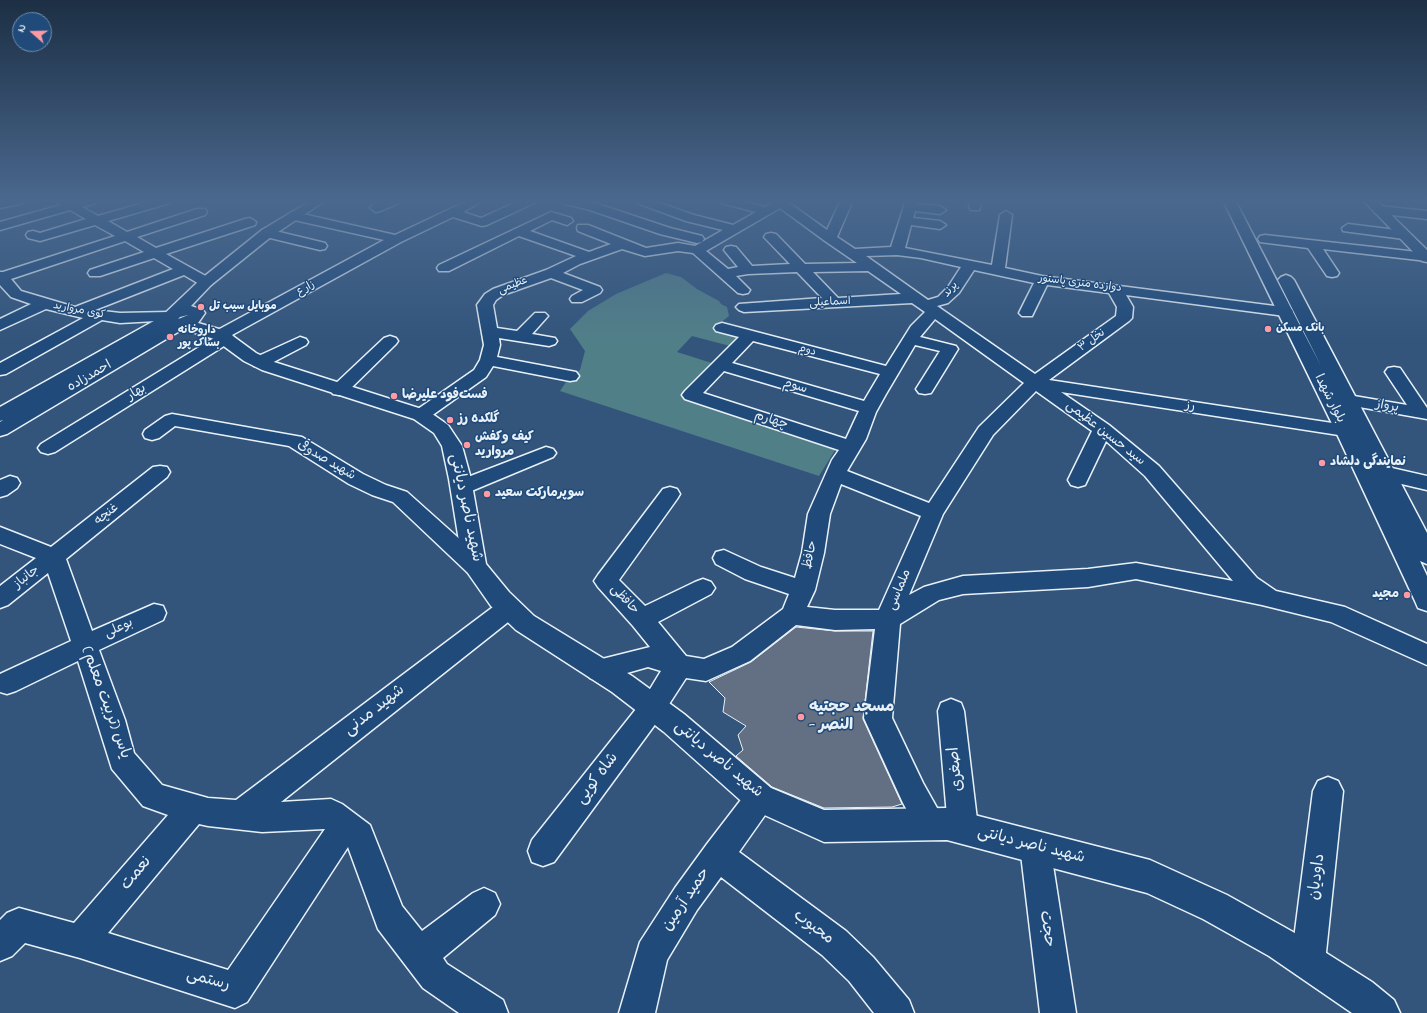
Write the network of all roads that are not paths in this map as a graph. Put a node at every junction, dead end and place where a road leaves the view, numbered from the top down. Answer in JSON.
{"nodes":[{"id":1,"x":90,"y":247,"type":"edge"},
{"id":2,"x":144,"y":247,"type":"edge"},
{"id":3,"x":172,"y":247,"type":"edge"},
{"id":4,"x":249,"y":247,"type":"edge"},
{"id":5,"x":381,"y":247,"type":"edge"},
{"id":6,"x":488,"y":247,"type":"edge"},
{"id":7,"x":564,"y":247,"type":"edge"},
{"id":8,"x":613,"y":247,"type":"edge"},
{"id":9,"x":632,"y":247,"type":"edge"},
{"id":10,"x":676,"y":247,"type":"edge"},
{"id":11,"x":680,"y":247,"type":"edge"},
{"id":12,"x":702,"y":247,"type":"edge"},
{"id":13,"x":781,"y":247,"type":"edge"},
{"id":14,"x":844,"y":247,"type":"edge"},
{"id":15,"x":900,"y":247,"type":"edge"},
{"id":16,"x":1001,"y":247,"type":"edge"},
{"id":17,"x":1253,"y":247,"type":"edge"},
{"id":18,"x":1269,"y":247,"type":"edge"},
{"id":19,"x":1315,"y":247,"type":"edge"},
{"id":20,"x":1336,"y":247,"type":"edge"},
{"id":21,"x":1416,"y":247,"type":"edge"},
{"id":22,"x":697,"y":250,"type":"junction"},
{"id":23,"x":731,"y":250,"type":"dead end"},
{"id":24,"x":897,"y":251,"type":"junction"},
{"id":25,"x":154,"y":253,"type":"junction"},
{"id":26,"x":852,"y":253,"type":"junction"},
{"id":27,"x":589,"y":256,"type":"junction"},
{"id":28,"x":1426,"y":258,"type":"edge"},
{"id":29,"x":970,"y":264,"type":"junction"},
{"id":30,"x":870,"y":267,"type":"junction"},
{"id":31,"x":444,"y":268,"type":"dead end"},
{"id":32,"x":802,"y":268,"type":"junction"},
{"id":33,"x":184,"y":270,"type":"junction"},
{"id":34,"x":748,"y":270,"type":"junction"},
{"id":35,"x":998,"y":270,"type":"junction"},
{"id":36,"x":551,"y":272,"type":"junction"},
{"id":37,"x":95,"y":273,"type":"dead end"},
{"id":38,"x":1332,"y":273,"type":"dead end"},
{"id":39,"x":726,"y":274,"type":"junction"},
{"id":40,"x":1,"y":277,"type":"edge"},
{"id":41,"x":1042,"y":280,"type":"junction"},
{"id":42,"x":206,"y":282,"type":"junction"},
{"id":43,"x":1114,"y":288,"type":"junction"},
{"id":44,"x":743,"y":290,"type":"dead end"},
{"id":45,"x":16,"y":294,"type":"junction"},
{"id":46,"x":0,"y":297,"type":"edge"},
{"id":47,"x":577,"y":299,"type":"dead end"},
{"id":48,"x":835,"y":303,"type":"junction"},
{"id":49,"x":44,"y":304,"type":"junction"},
{"id":50,"x":925,"y":305,"type":"junction"},
{"id":51,"x":744,"y":307,"type":"dead end"},
{"id":52,"x":1285,"y":311,"type":"junction"},
{"id":53,"x":76,"y":312,"type":"junction"},
{"id":54,"x":1027,"y":313,"type":"dead end"},
{"id":55,"x":98,"y":316,"type":"junction"},
{"id":56,"x":540,"y":316,"type":"dead end"},
{"id":57,"x":174,"y":320,"type":"junction"},
{"id":58,"x":208,"y":321,"type":"junction"},
{"id":59,"x":0,"y":325,"type":"edge"},
{"id":60,"x":722,"y":328,"type":"dead end"},
{"id":61,"x":490,"y":332,"type":"junction"},
{"id":62,"x":749,"y":336,"type":"junction"},
{"id":63,"x":520,"y":337,"type":"junction"},
{"id":64,"x":912,"y":339,"type":"junction"},
{"id":65,"x":390,"y":341,"type":"dead end"},
{"id":66,"x":549,"y":341,"type":"dead end"},
{"id":67,"x":300,"y":342,"type":"dead end"},
{"id":68,"x":488,"y":360,"type":"junction"},
{"id":69,"x":260,"y":362,"type":"junction"},
{"id":70,"x":720,"y":366,"type":"junction"},
{"id":71,"x":0,"y":370,"type":"edge"},
{"id":72,"x":891,"y":372,"type":"junction"},
{"id":73,"x":1394,"y":372,"type":"dead end"},
{"id":74,"x":570,"y":376,"type":"dead end"},
{"id":75,"x":1034,"y":383,"type":"junction"},
{"id":76,"x":925,"y":389,"type":"dead end"},
{"id":77,"x":339,"y":390,"type":"junction"},
{"id":78,"x":1348,"y":400,"type":"junction"},
{"id":79,"x":869,"y":408,"type":"junction"},
{"id":80,"x":1424,"y":413,"type":"edge"},
{"id":81,"x":0,"y":415,"type":"edge"},
{"id":82,"x":421,"y":415,"type":"junction"},
{"id":83,"x":1102,"y":429,"type":"junction"},
{"id":84,"x":0,"y":430,"type":"edge"},
{"id":85,"x":1345,"y":430,"type":"junction"},
{"id":86,"x":152,"y":434,"type":"dead end"},
{"id":87,"x":851,"y":447,"type":"junction"},
{"id":88,"x":48,"y":448,"type":"dead end"},
{"id":89,"x":546,"y":454,"type":"dead end"},
{"id":90,"x":160,"y":472,"type":"dead end"},
{"id":91,"x":1383,"y":473,"type":"junction"},
{"id":92,"x":836,"y":474,"type":"junction"},
{"id":93,"x":1078,"y":480,"type":"dead end"},
{"id":94,"x":1427,"y":483,"type":"edge"},
{"id":95,"x":462,"y":487,"type":"junction"},
{"id":96,"x":670,"y":494,"type":"dead end"},
{"id":97,"x":933,"y":513,"type":"junction"},
{"id":98,"x":0,"y":535,"type":"edge"},
{"id":99,"x":1427,"y":555,"type":"edge"},
{"id":100,"x":54,"y":557,"type":"junction"},
{"id":101,"x":724,"y":558,"type":"dead end"},
{"id":102,"x":475,"y":566,"type":"junction"},
{"id":103,"x":703,"y":588,"type":"dead end"},
{"id":104,"x":803,"y":590,"type":"junction"},
{"id":105,"x":3,"y":594,"type":"edge"},
{"id":106,"x":1269,"y":598,"type":"junction"},
{"id":107,"x":1427,"y":601,"type":"edge"},
{"id":108,"x":509,"y":608,"type":"junction"},
{"id":109,"x":154,"y":613,"type":"dead end"},
{"id":110,"x":792,"y":615,"type":"junction"},
{"id":111,"x":642,"y":619,"type":"junction"},
{"id":112,"x":888,"y":619,"type":"junction"},
{"id":113,"x":84,"y":646,"type":"junction"},
{"id":114,"x":1427,"y":655,"type":"edge"},
{"id":115,"x":680,"y":666,"type":"junction"},
{"id":116,"x":600,"y":670,"type":"junction"},
{"id":117,"x":7,"y":683,"type":"dead end"},
{"id":118,"x":653,"y":707,"type":"junction"},
{"id":119,"x":951,"y":711,"type":"dead end"},
{"id":120,"x":1328,"y":792,"type":"dead end"},
{"id":121,"x":760,"y":798,"type":"junction"},
{"id":122,"x":193,"y":808,"type":"junction"},
{"id":123,"x":240,"y":815,"type":"junction"},
{"id":124,"x":931,"y":824,"type":"junction"},
{"id":125,"x":345,"y":825,"type":"junction"},
{"id":126,"x":963,"y":828,"type":"junction"},
{"id":127,"x":1035,"y":846,"type":"junction"},
{"id":128,"x":543,"y":851,"type":"dead end"},
{"id":129,"x":718,"y":855,"type":"junction"},
{"id":130,"x":484,"y":904,"type":"dead end"},
{"id":131,"x":80,"y":941,"type":"junction"},
{"id":132,"x":0,"y":944,"type":"edge"},
{"id":133,"x":419,"y":955,"type":"junction"},
{"id":134,"x":1308,"y":962,"type":"junction"},
{"id":135,"x":490,"y":1013,"type":"edge"},
{"id":136,"x":637,"y":1013,"type":"edge"},
{"id":137,"x":896,"y":1013,"type":"edge"},
{"id":138,"x":1058,"y":1013,"type":"edge"},
{"id":139,"x":1381,"y":1013,"type":"edge"}],
"edges":[{"from":1,"to":40,"type":"street"},
{"from":2,"to":25,"type":"street"},
{"from":3,"to":25,"type":"street"},
{"from":4,"to":42,"type":"main road"},
{"from":5,"to":58,"type":"street","name":"زارع"},
{"from":6,"to":31,"type":"street"},
{"from":7,"to":27,"type":"street"},
{"from":8,"to":27,"type":"street","name":"عظیمی"},
{"from":9,"to":10,"type":"street","name":"عظیمی"},
{"from":11,"to":22,"type":"street","name":"عظیمی"},
{"from":12,"to":22,"type":"street"},
{"from":13,"to":32,"type":"street"},
{"from":14,"to":26,"type":"street","name":"سید حسین عظیمی"},
{"from":15,"to":24,"type":"street"},
{"from":16,"to":35,"type":"street"},
{"from":17,"to":52,"type":"main road","name":"بلوار شهدا"},
{"from":18,"to":78,"type":"main road","name":"بلوار شهدا"},
{"from":19,"to":38,"type":"street"},
{"from":20,"to":28,"type":"street"},
{"from":21,"to":28,"type":"main road"},
{"from":22,"to":39,"type":"street"},
{"from":23,"to":34,"type":"street"},
{"from":24,"to":26,"type":"street","name":"دوازده متری پاستور"},
{"from":24,"to":29,"type":"street","name":"دوازده متری پاستور"},
{"from":25,"to":33,"type":"street"},
{"from":25,"to":37,"type":"street"},
{"from":26,"to":30,"type":"street","name":"سید حسین عظیمی"},
{"from":27,"to":36,"type":"street","name":"عظیمی"},
{"from":29,"to":35,"type":"street","name":"دوازده متری پاستور"},
{"from":29,"to":50,"type":"street","name":"پرند"},
{"from":30,"to":32,"type":"street"},
{"from":30,"to":50,"type":"street","name":"سید حسین عظیمی"},
{"from":32,"to":34,"type":"street"},
{"from":32,"to":48,"type":"street"},
{"from":33,"to":42,"type":"street"},
{"from":33,"to":53,"type":"street"},
{"from":34,"to":39,"type":"street"},
{"from":35,"to":41,"type":"street","name":"دوازده متری پاستور"},
{"from":36,"to":47,"type":"street"},
{"from":36,"to":61,"type":"street","name":"عظیمی"},
{"from":39,"to":44,"type":"street"},
{"from":40,"to":45,"type":"street","name":"کوی مروارید"},
{"from":41,"to":43,"type":"street","name":"دوازده متری پاستور"},
{"from":41,"to":54,"type":"street"},
{"from":42,"to":58,"type":"main road"},
{"from":43,"to":52,"type":"street","name":"دوازده متری پاستور"},
{"from":43,"to":75,"type":"street","name":"نخل ۳"},
{"from":45,"to":46,"type":"street"},
{"from":45,"to":49,"type":"street","name":"کوی مروارید"},
{"from":48,"to":50,"type":"street","name":"اسماعیلی"},
{"from":48,"to":51,"type":"street","name":"اسماعیلی"},
{"from":49,"to":53,"type":"street","name":"کوی مروارید"},
{"from":49,"to":59,"type":"street"},
{"from":50,"to":64,"type":"street","name":"حافظ"},
{"from":50,"to":75,"type":"street","name":"سید حسین عظیمی"},
{"from":52,"to":85,"type":"main road","name":"بلوار شهدا"},
{"from":53,"to":55,"type":"street","name":"کوی مروارید"},
{"from":55,"to":57,"type":"street","name":"کوی مروارید"},
{"from":55,"to":71,"type":"street"},
{"from":56,"to":63,"type":"street"},
{"from":57,"to":58,"type":"main road","name":"شهید ناصر دیانتی"},
{"from":57,"to":58,"type":"main road"},
{"from":57,"to":81,"type":"main road","name":"احمدزاده"},
{"from":57,"to":84,"type":"main road","name":"احمدزاده"},
{"from":58,"to":69,"type":"main road","name":"شهید ناصر دیانتی"},
{"from":58,"to":88,"type":"street","name":"بهار"},
{"from":60,"to":62,"type":"street","name":"دوم"},
{"from":61,"to":63,"type":"street"},
{"from":61,"to":68,"type":"street"},
{"from":62,"to":70,"type":"street"},
{"from":62,"to":72,"type":"street","name":"دوم"},
{"from":63,"to":66,"type":"street"},
{"from":64,"to":72,"type":"street","name":"حافظ"},
{"from":64,"to":76,"type":"street"},
{"from":65,"to":77,"type":"street"},
{"from":67,"to":69,"type":"street"},
{"from":68,"to":74,"type":"street"},
{"from":68,"to":82,"type":"street"},
{"from":69,"to":77,"type":"main road","name":"شهید ناصر دیانتی"},
{"from":70,"to":79,"type":"street","name":"سوم"},
{"from":70,"to":87,"type":"street","name":"چهارم"},
{"from":72,"to":79,"type":"street","name":"حافظ"},
{"from":73,"to":80,"type":"street"},
{"from":75,"to":83,"type":"street","name":"سید حسین عظیمی"},
{"from":75,"to":85,"type":"street","name":"رز"},
{"from":75,"to":97,"type":"street","name":"ملماسی"},
{"from":77,"to":82,"type":"main road","name":"شهید ناصر دیانتی"},
{"from":78,"to":80,"type":"street","name":"پرواز"},
{"from":78,"to":91,"type":"main road","name":"بلوار شهدا"},
{"from":79,"to":87,"type":"street","name":"حافظ"},
{"from":82,"to":95,"type":"main road","name":"شهید ناصر دیانتی"},
{"from":83,"to":93,"type":"street"},
{"from":83,"to":106,"type":"street","name":"سید حسین عظیمی"},
{"from":85,"to":107,"type":"main road","name":"بلوار شهدا"},
{"from":86,"to":102,"type":"street","name":"شهید صدوقی"},
{"from":87,"to":92,"type":"street","name":"حافظ"},
{"from":89,"to":95,"type":"street"},
{"from":90,"to":100,"type":"street","name":"غنچه"},
{"from":91,"to":94,"type":"street"},
{"from":91,"to":99,"type":"main road","name":"بلوار شهدا"},
{"from":92,"to":97,"type":"street"},
{"from":92,"to":104,"type":"street","name":"حافظ"},
{"from":95,"to":102,"type":"main road","name":"شهید ناصر دیانتی"},
{"from":96,"to":111,"type":"street","name":"حافظی"},
{"from":97,"to":112,"type":"street","name":"ملماسی"},
{"from":98,"to":100,"type":"street"},
{"from":100,"to":105,"type":"street","name":"جانباز"},
{"from":100,"to":113,"type":"street","name":"یاس (تربیت معلم)"},
{"from":101,"to":104,"type":"street"},
{"from":102,"to":108,"type":"main road","name":"شهید ناصر دیانتی"},
{"from":103,"to":111,"type":"street"},
{"from":104,"to":110,"type":"street","name":"حافظ"},
{"from":106,"to":112,"type":"street"},
{"from":106,"to":114,"type":"street","name":"سید حسین عظیمی"},
{"from":108,"to":116,"type":"main road","name":"شهید ناصر دیانتی"},
{"from":108,"to":123,"type":"street","name":"شهید مدنی"},
{"from":109,"to":113,"type":"street","name":"بوعلی"},
{"from":110,"to":112,"type":"street"},
{"from":110,"to":115,"type":"street","name":"حافظ"},
{"from":111,"to":115,"type":"street","name":"حافظی"},
{"from":112,"to":124,"type":"street","name":"ملماسی"},
{"from":113,"to":117,"type":"street","name":"بوعلی"},
{"from":113,"to":122,"type":"street","name":"یاس (تربیت معلم)"},
{"from":115,"to":116,"type":"street","name":"حافظ"},
{"from":115,"to":118,"type":"street","name":"شاه کویی"},
{"from":116,"to":118,"type":"main road","name":"شهید ناصر دیانتی"},
{"from":118,"to":121,"type":"main road","name":"شهید ناصر دیانتی"},
{"from":118,"to":128,"type":"street","name":"شاه کویی"},
{"from":119,"to":126,"type":"street","name":"اصغری"},
{"from":120,"to":134,"type":"street","name":"داودیان"},
{"from":121,"to":124,"type":"main road","name":"شهید ناصر دیانتی"},
{"from":121,"to":129,"type":"street","name":"حمید آرمین"},
{"from":122,"to":123,"type":"street","name":"یاس (تربیت معلم)"},
{"from":122,"to":131,"type":"street","name":"نعمت"},
{"from":123,"to":125,"type":"street","name":"یاس (تربیت معلم)"},
{"from":124,"to":126,"type":"main road","name":"شهید ناصر دیانتی"},
{"from":125,"to":131,"type":"street","name":"رستمی"},
{"from":125,"to":133,"type":"street","name":"یاس (تربیت معلم)"},
{"from":126,"to":127,"type":"main road","name":"شهید ناصر دیانتی"},
{"from":127,"to":134,"type":"main road","name":"شهید ناصر دیانتی"},
{"from":127,"to":138,"type":"street","name":"حجت"},
{"from":129,"to":136,"type":"street","name":"حمید آرمین"},
{"from":129,"to":137,"type":"street","name":"محبوب"},
{"from":130,"to":133,"type":"street"},
{"from":131,"to":132,"type":"street","name":"رستمی"},
{"from":133,"to":135,"type":"street","name":"یاس (تربیت معلم)"},
{"from":134,"to":139,"type":"main road","name":"شهید ناصر دیانتی"}]}
